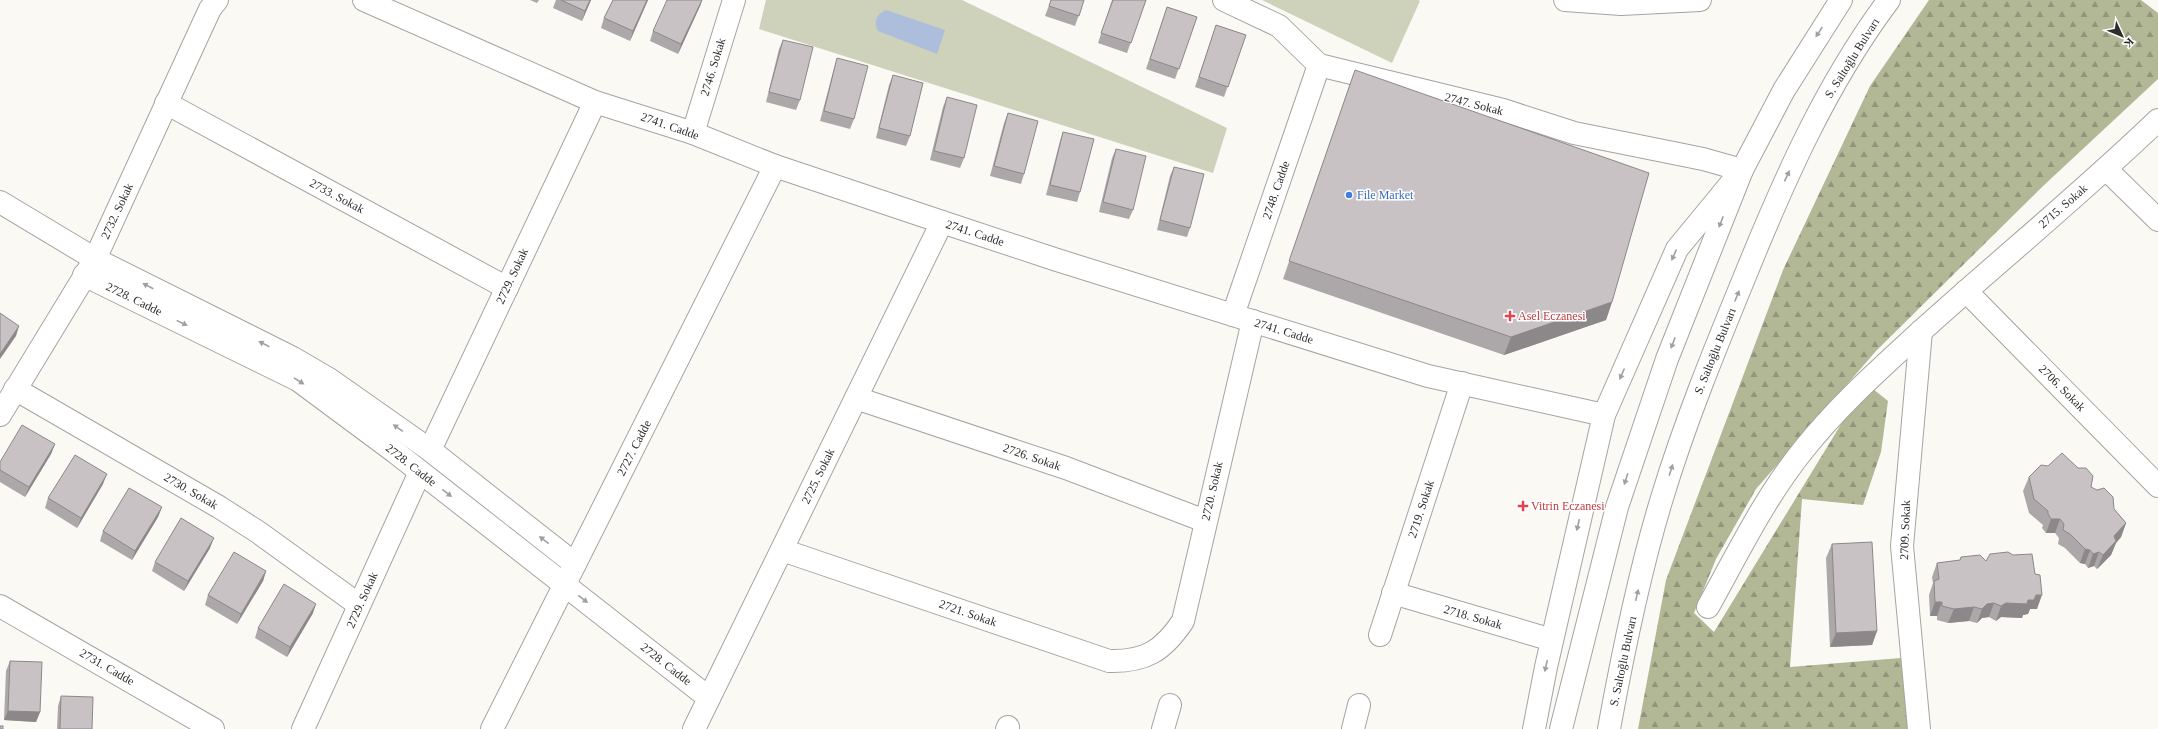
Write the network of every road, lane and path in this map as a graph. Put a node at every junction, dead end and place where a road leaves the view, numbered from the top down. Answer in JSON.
{"nodes":[{"id":1,"x":218,"y":0,"type":"edge"},
{"id":2,"x":364,"y":0,"type":"edge"},
{"id":3,"x":734,"y":0,"type":"edge"},
{"id":4,"x":1224,"y":0,"type":"edge"},
{"id":5,"x":1565,"y":0,"type":"edge"},
{"id":6,"x":1700,"y":0,"type":"edge"},
{"id":7,"x":1841,"y":0,"type":"edge"},
{"id":8,"x":1889,"y":0,"type":"edge"},
{"id":9,"x":1319,"y":65,"type":"junction"},
{"id":10,"x":595,"y":102,"type":"junction"},
{"id":11,"x":166,"y":103,"type":"junction"},
{"id":12,"x":2158,"y":120,"type":"edge"},
{"id":13,"x":693,"y":133,"type":"junction"},
{"id":14,"x":775,"y":166,"type":"junction"},
{"id":15,"x":2106,"y":169,"type":"junction"},
{"id":16,"x":1742,"y":170,"type":"junction"},
{"id":17,"x":0,"y":202,"type":"edge"},
{"id":18,"x":2158,"y":220,"type":"edge"},
{"id":19,"x":942,"y":222,"type":"junction"},
{"id":20,"x":90,"y":267,"type":"junction"},
{"id":21,"x":507,"y":288,"type":"junction"},
{"id":22,"x":1966,"y":291,"type":"junction"},
{"id":23,"x":1233,"y":315,"type":"junction"},
{"id":24,"x":1253,"y":321,"type":"junction"},
{"id":25,"x":1921,"y":331,"type":"junction"},
{"id":26,"x":1462,"y":383,"type":"junction"},
{"id":27,"x":15,"y":389,"type":"junction"},
{"id":28,"x":856,"y":398,"type":"junction"},
{"id":29,"x":0,"y":415,"type":"edge"},
{"id":30,"x":1604,"y":415,"type":"junction"},
{"id":31,"x":430,"y":450,"type":"junction"},
{"id":32,"x":420,"y":472,"type":"junction"},
{"id":33,"x":2158,"y":486,"type":"edge"},
{"id":34,"x":1205,"y":521,"type":"junction"},
{"id":35,"x":782,"y":550,"type":"junction"},
{"id":36,"x":575,"y":564,"type":"junction"},
{"id":37,"x":564,"y":585,"type":"junction"},
{"id":38,"x":1393,"y":593,"type":"junction"},
{"id":39,"x":360,"y":605,"type":"junction"},
{"id":40,"x":0,"y":606,"type":"edge"},
{"id":41,"x":1708,"y":607,"type":"dead end"},
{"id":42,"x":1380,"y":635,"type":"dead end"},
{"id":43,"x":1552,"y":640,"type":"junction"},
{"id":44,"x":1155,"y":652,"type":"joint"},
{"id":45,"x":710,"y":698,"type":"junction"},
{"id":46,"x":1170,"y":705,"type":"dead end"},
{"id":47,"x":1359,"y":705,"type":"dead end"},
{"id":48,"x":213,"y":729,"type":"edge"},
{"id":49,"x":303,"y":729,"type":"edge"},
{"id":50,"x":492,"y":729,"type":"edge"},
{"id":51,"x":694,"y":729,"type":"edge"},
{"id":52,"x":1164,"y":729,"type":"edge"},
{"id":53,"x":1353,"y":729,"type":"edge"},
{"id":54,"x":1534,"y":729,"type":"edge"},
{"id":55,"x":1561,"y":729,"type":"edge"},
{"id":56,"x":1609,"y":729,"type":"edge"},
{"id":57,"x":1918,"y":729,"type":"edge"}],
"edges":[{"from":1,"to":11,"type":"street","name":"2732. Sokak"},
{"from":2,"to":10,"type":"street","name":"2741. Cadde"},
{"from":3,"to":13,"type":"street","name":"2746. Sokak"},
{"from":4,"to":9,"type":"street"},
{"from":5,"to":6,"type":"street"},
{"from":7,"to":16,"type":"street","one_way":true},
{"from":56,"to":8,"type":"street","name":"S. Saltoğlu Bulvarı","one_way":true},
{"from":9,"to":16,"type":"street","name":"2747. Sokak"},
{"from":9,"to":23,"type":"street","name":"2748. Cadde"},
{"from":10,"to":13,"type":"street","name":"2741. Cadde"},
{"from":10,"to":21,"type":"street","name":"2729. Sokak"},
{"from":11,"to":20,"type":"street","name":"2732. Sokak"},
{"from":11,"to":21,"type":"street","name":"2733. Sokak"},
{"from":12,"to":15,"type":"street","name":"2715. Sokak"},
{"from":13,"to":14,"type":"street","name":"2741. Cadde"},
{"from":14,"to":19,"type":"street","name":"2741. Cadde"},
{"from":14,"to":36,"type":"street","name":"2727. Cadde"},
{"from":15,"to":18,"type":"street"},
{"from":15,"to":22,"type":"street","name":"2715. Sokak"},
{"from":16,"to":30,"type":"street","one_way":true},
{"from":16,"to":55,"type":"street","one_way":true},
{"from":17,"to":20,"type":"street","name":"2728. Cadde"},
{"from":19,"to":23,"type":"street","name":"2741. Cadde"},
{"from":19,"to":28,"type":"street","name":"2725. Sokak"},
{"from":20,"to":27,"type":"street","name":"2732. Sokak"},
{"from":31,"to":20,"type":"street","name":"2728. Cadde","one_way":true},
{"from":20,"to":32,"type":"street","name":"2728. Cadde","one_way":true},
{"from":21,"to":31,"type":"street","name":"2729. Sokak"},
{"from":22,"to":25,"type":"street","name":"2715. Sokak"},
{"from":22,"to":33,"type":"street","name":"2706. Sokak"},
{"from":23,"to":24,"type":"street","name":"2741. Cadde"},
{"from":24,"to":26,"type":"street","name":"2741. Cadde"},
{"from":24,"to":34,"type":"street","name":"2720. Sokak"},
{"from":25,"to":41,"type":"street","name":"2715. Sokak"},
{"from":25,"to":57,"type":"street","name":"2709. Sokak"},
{"from":26,"to":30,"type":"street","name":"2741. Cadde"},
{"from":26,"to":38,"type":"street","name":"2719. Sokak"},
{"from":27,"to":29,"type":"street","name":"2732. Sokak"},
{"from":27,"to":39,"type":"street","name":"2730. Sokak"},
{"from":28,"to":34,"type":"street","name":"2726. Sokak"},
{"from":28,"to":35,"type":"street","name":"2725. Sokak"},
{"from":30,"to":43,"type":"street","one_way":true},
{"from":36,"to":31,"type":"street","name":"2728. Cadde","one_way":true},
{"from":32,"to":37,"type":"street","name":"2728. Cadde","one_way":true},
{"from":32,"to":39,"type":"street","name":"2729. Sokak"},
{"from":34,"to":44,"type":"street","name":"2720. Sokak"},
{"from":35,"to":44,"type":"street","name":"2721. Sokak"},
{"from":35,"to":45,"type":"street","name":"2725. Sokak"},
{"from":36,"to":37,"type":"street","name":"2727. Cadde"},
{"from":37,"to":45,"type":"street","name":"2728. Cadde","one_way":true},
{"from":37,"to":50,"type":"street","name":"2727. Cadde"},
{"from":38,"to":42,"type":"street","name":"2719. Sokak"},
{"from":38,"to":43,"type":"street","name":"2718. Sokak"},
{"from":39,"to":49,"type":"street","name":"2729. Sokak"},
{"from":40,"to":48,"type":"street","name":"2731. Cadde"},
{"from":43,"to":54,"type":"street","one_way":true},
{"from":45,"to":51,"type":"street","name":"2725. Sokak"},
{"from":46,"to":52,"type":"street"},
{"from":47,"to":53,"type":"street"}]}
